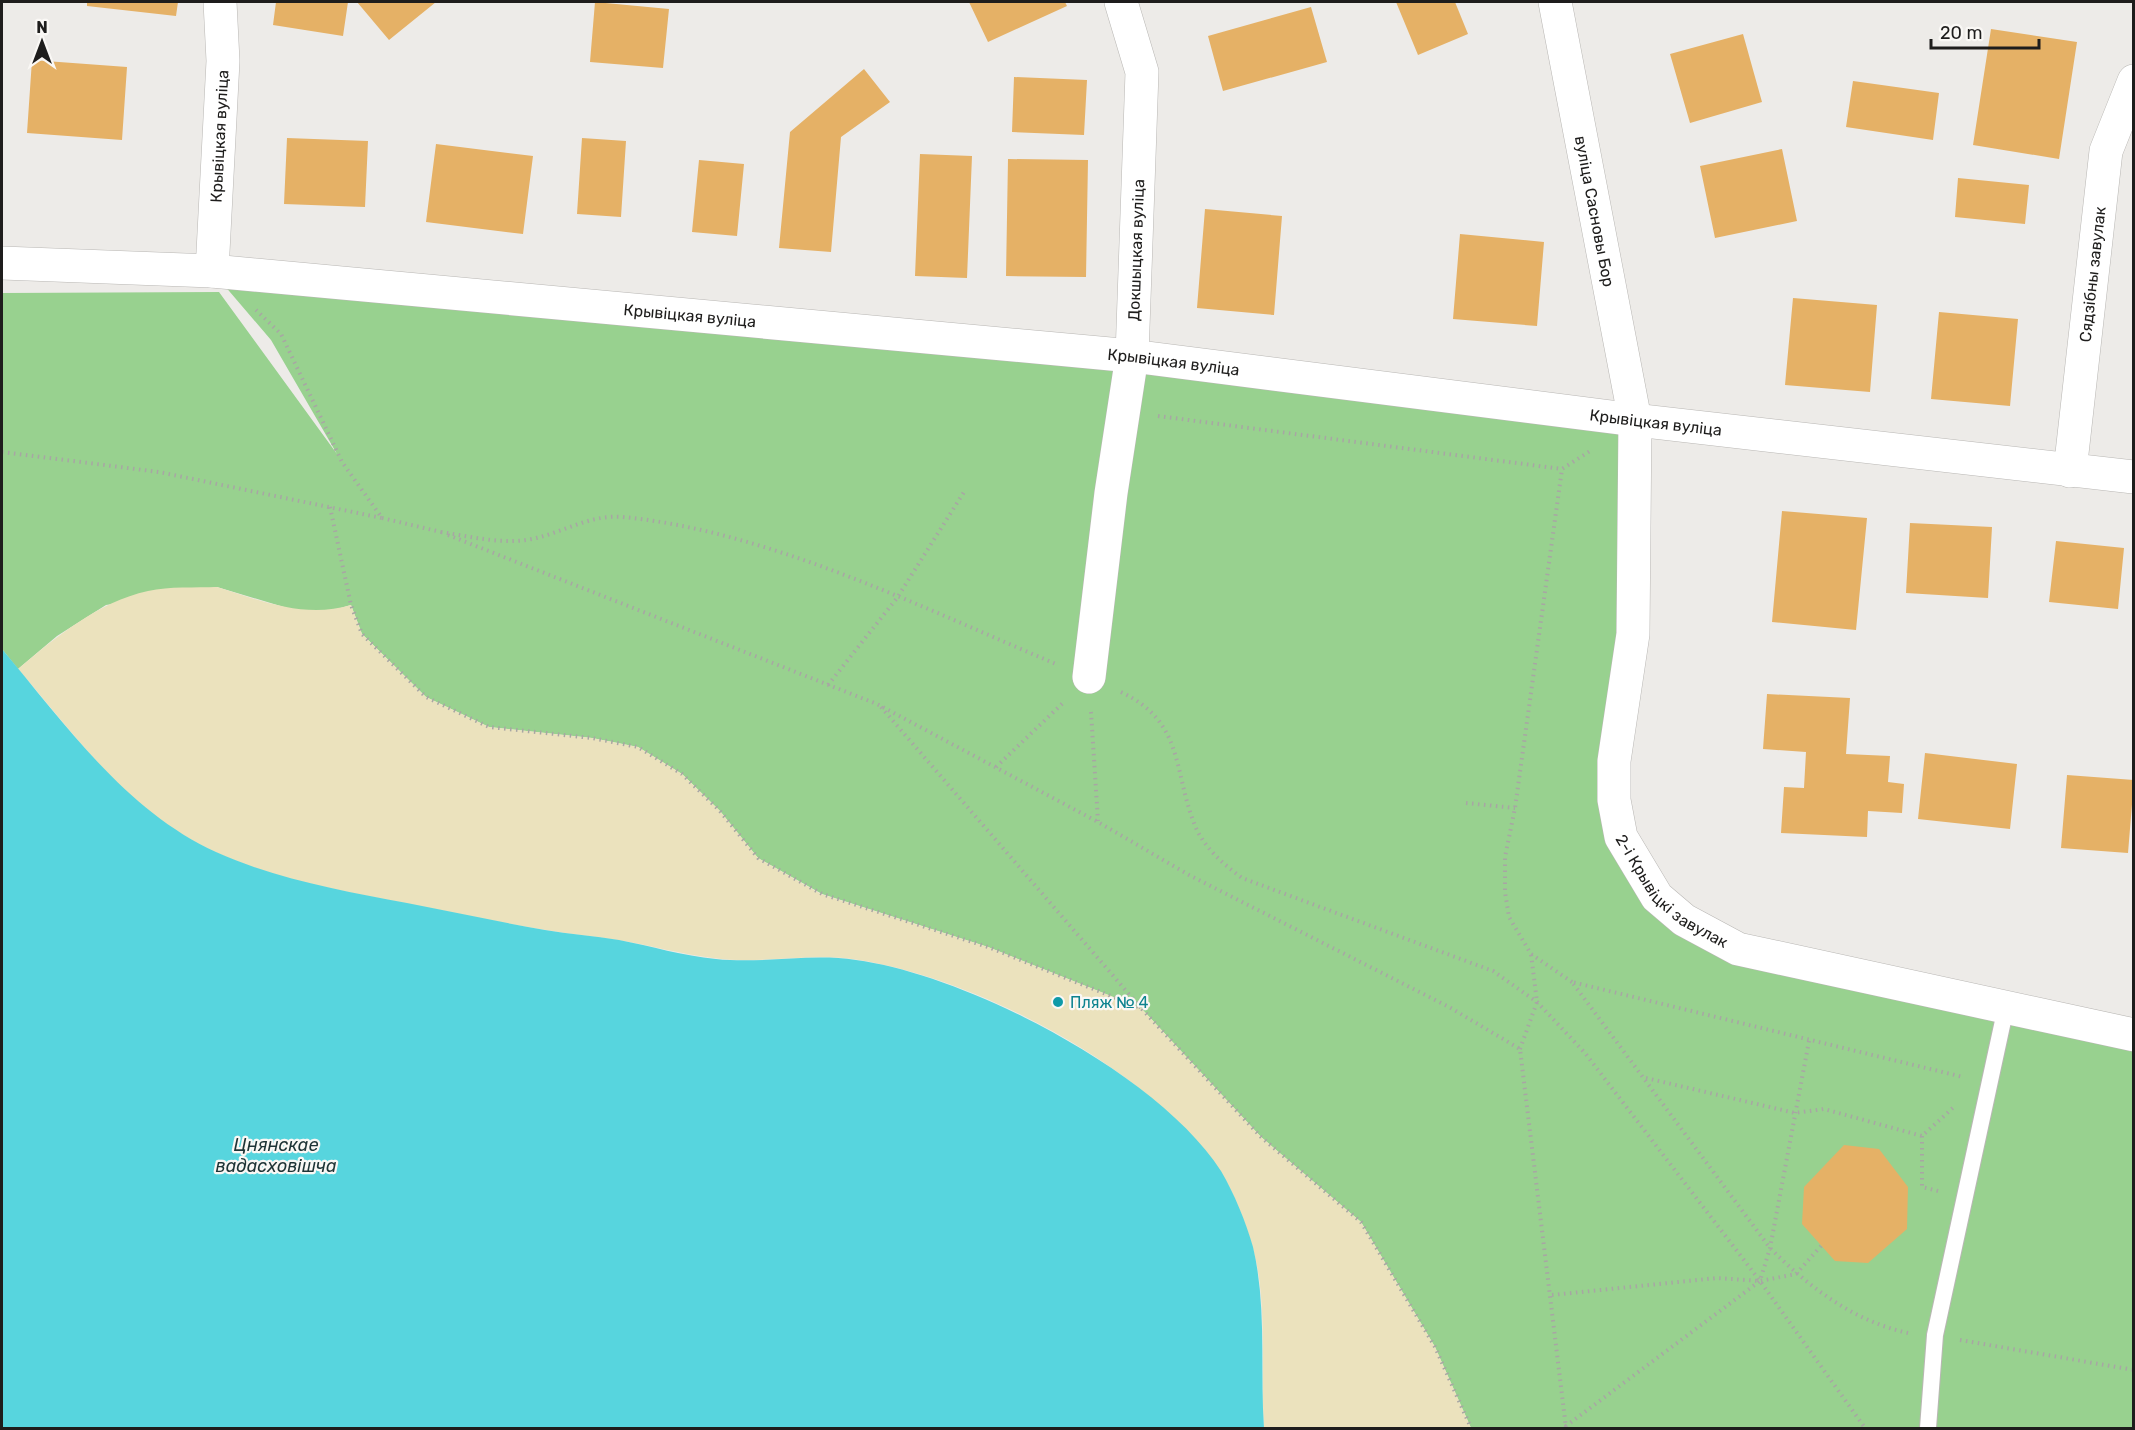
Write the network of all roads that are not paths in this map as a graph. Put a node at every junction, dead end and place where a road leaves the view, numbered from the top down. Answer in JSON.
{"nodes":[{"id":1,"x":220,"y":2,"type":"edge"},
{"id":2,"x":1120,"y":2,"type":"edge"},
{"id":3,"x":1555,"y":2,"type":"edge"},
{"id":4,"x":2133,"y":81,"type":"edge"},
{"id":5,"x":2,"y":263,"type":"edge"},
{"id":6,"x":212,"y":271,"type":"junction"},
{"id":7,"x":1132,"y":356,"type":"junction"},
{"id":8,"x":1635,"y":420,"type":"junction"},
{"id":9,"x":2070,"y":471,"type":"junction"},
{"id":10,"x":2133,"y":477,"type":"edge"},
{"id":11,"x":1089,"y":677,"type":"road end"},
{"id":12,"x":2006,"y":1007,"type":"junction"},
{"id":13,"x":2133,"y":1035,"type":"edge"},
{"id":14,"x":1928,"y":1428,"type":"edge"}],
"edges":[{"from":1,"to":6,"type":"street","name":"Крывіцкая вуліца"},
{"from":2,"to":7,"type":"street","name":"Докшыцкая вуліца"},
{"from":3,"to":8,"type":"street","name":"вуліца Сасновы Бор"},
{"from":4,"to":9,"type":"street","name":"Сядзібны завулак"},
{"from":5,"to":6,"type":"street","name":"Крывіцкая вуліца"},
{"from":6,"to":7,"type":"street","name":"Крывіцкая вуліца"},
{"from":7,"to":8,"type":"street","name":"Крывіцкая вуліца"},
{"from":7,"to":11,"type":"street","name":"Докшыцкая вуліца"},
{"from":8,"to":9,"type":"street","name":"Крывіцкая вуліца"},
{"from":8,"to":12,"type":"street","name":"2-і Крывіцкі завулак"},
{"from":9,"to":10,"type":"street","name":"Крывіцкая вуліца"},
{"from":12,"to":13,"type":"street","name":"2-і Крывіцкі завулак"},
{"from":12,"to":14,"type":"lane"}]}
